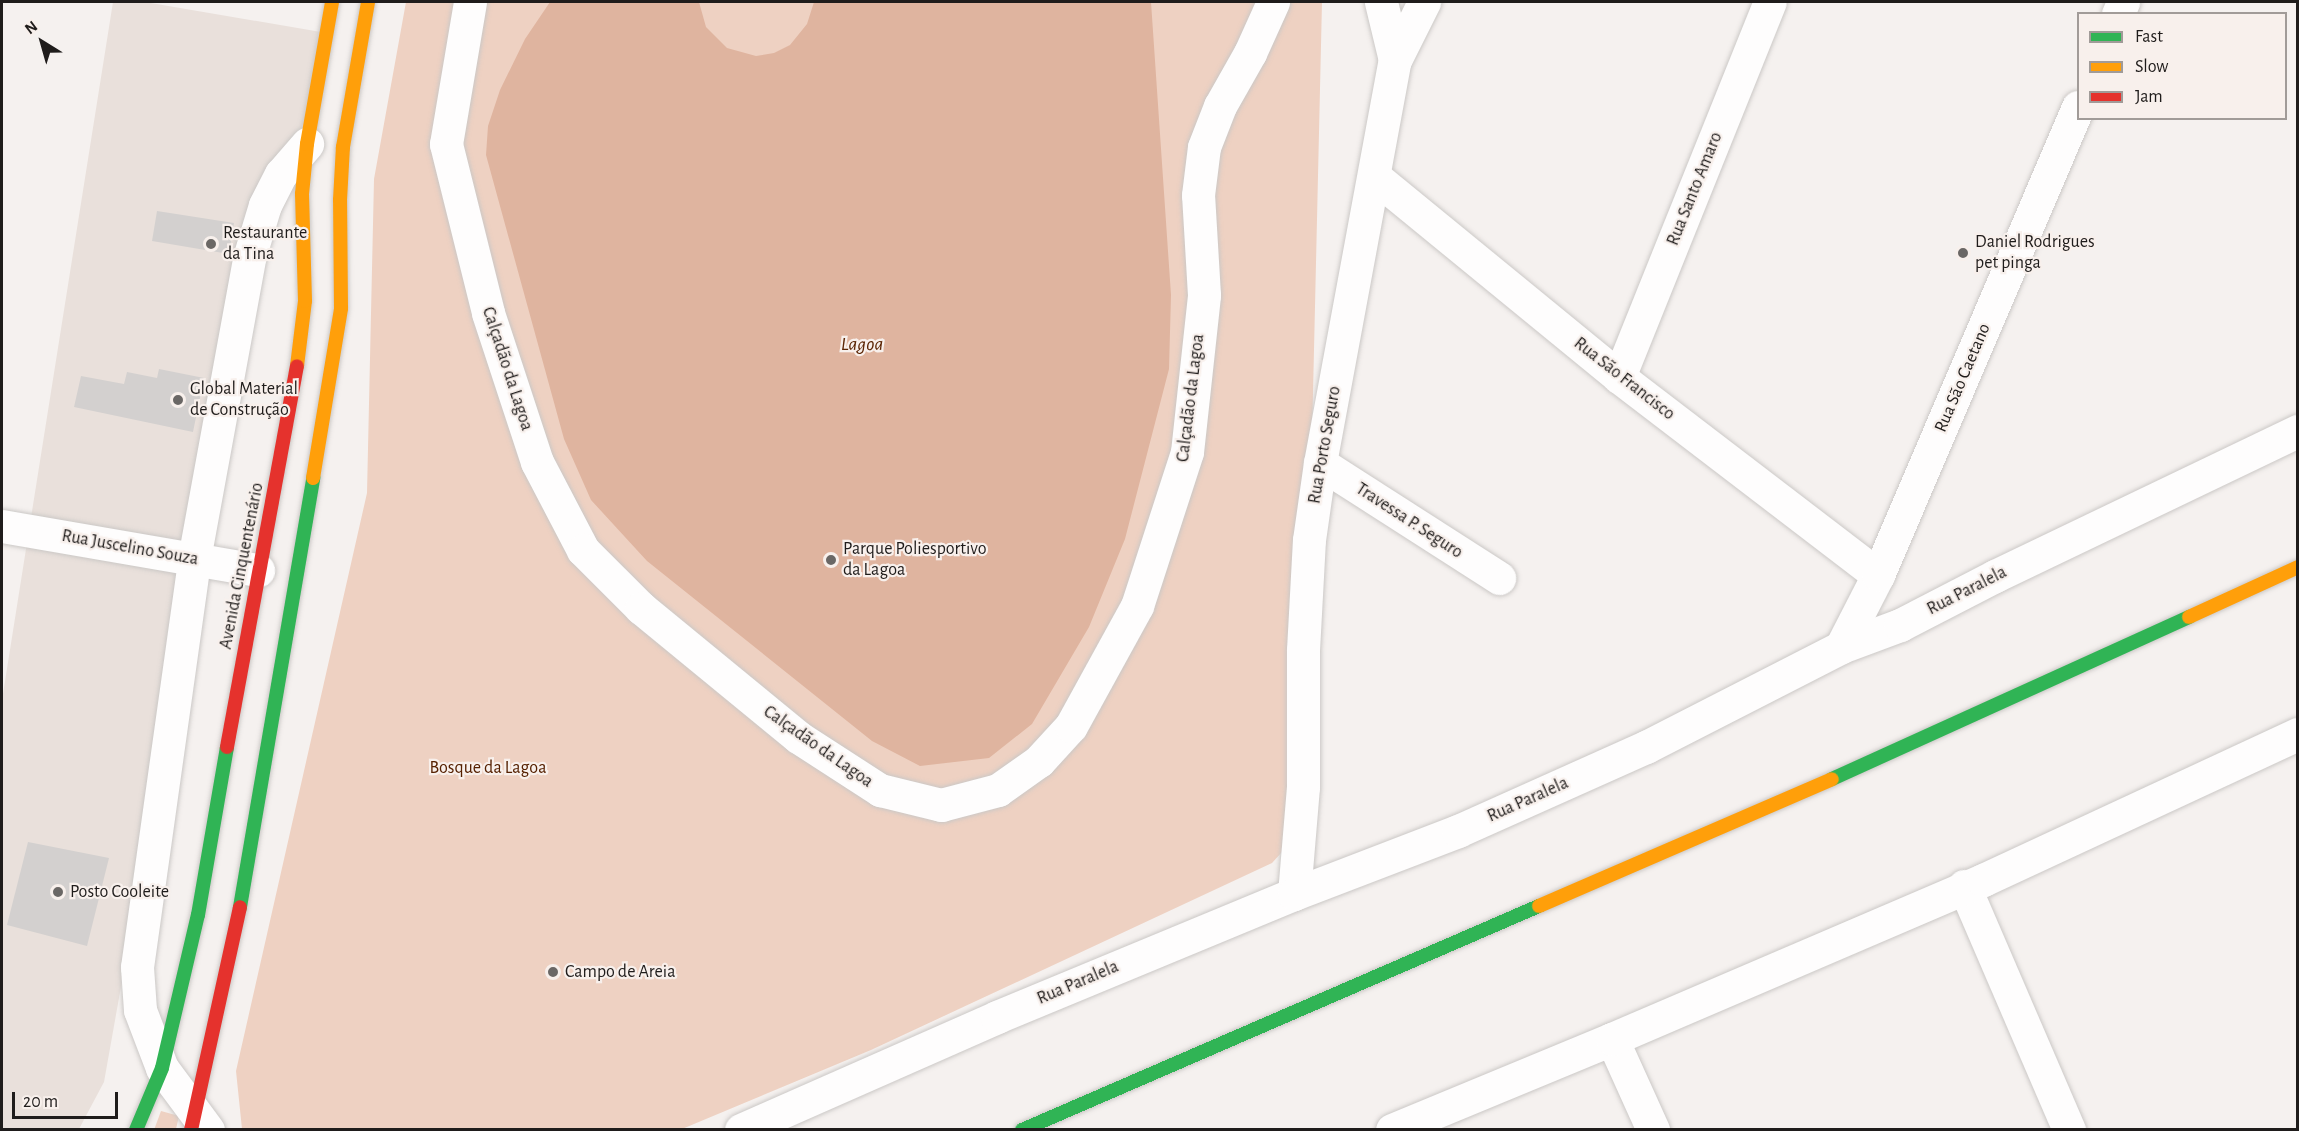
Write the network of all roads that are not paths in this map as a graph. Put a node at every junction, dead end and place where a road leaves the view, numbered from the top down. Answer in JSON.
{"nodes":[{"id":1,"x":332,"y":2,"type":"edge"},
{"id":2,"x":368,"y":2,"type":"edge"},
{"id":3,"x":470,"y":2,"type":"edge"},
{"id":4,"x":1273,"y":2,"type":"edge"},
{"id":5,"x":1381,"y":2,"type":"edge"},
{"id":6,"x":1424,"y":2,"type":"edge"},
{"id":7,"x":1770,"y":2,"type":"edge"},
{"id":8,"x":1395,"y":60,"type":"junction"},
{"id":9,"x":2077,"y":112,"type":"edge"},
{"id":10,"x":307,"y":144,"type":"junction"},
{"id":11,"x":1375,"y":177,"type":"junction"},
{"id":12,"x":1619,"y":377,"type":"junction"},
{"id":13,"x":2298,"y":431,"type":"edge"},
{"id":14,"x":1320,"y":464,"type":"junction"},
{"id":15,"x":2,"y":526,"type":"edge"},
{"id":16,"x":194,"y":559,"type":"junction"},
{"id":17,"x":2298,"y":567,"type":"edge"},
{"id":18,"x":258,"y":570,"type":"junction"},
{"id":19,"x":1878,"y":575,"type":"junction"},
{"id":20,"x":1499,"y":578,"type":"dead end"},
{"id":21,"x":1841,"y":647,"type":"junction"},
{"id":22,"x":2295,"y":741,"type":"edge"},
{"id":23,"x":1964,"y":886,"type":"junction"},
{"id":24,"x":1294,"y":894,"type":"junction"},
{"id":25,"x":1612,"y":1039,"type":"junction"},
{"id":26,"x":162,"y":1068,"type":"junction"},
{"id":27,"x":198,"y":1123,"type":"edge"},
{"id":28,"x":136,"y":1130,"type":"edge"},
{"id":29,"x":741,"y":1130,"type":"edge"},
{"id":30,"x":1022,"y":1130,"type":"edge"},
{"id":31,"x":1392,"y":1130,"type":"edge"},
{"id":32,"x":1653,"y":1130,"type":"edge"},
{"id":33,"x":2069,"y":1130,"type":"edge"}],
"edges":[{"from":1,"to":10,"type":"main road","name":"Avenida Cinquentenário"},
{"from":2,"to":27,"type":"main road"},
{"from":3,"to":4,"type":"street","name":"Calçadão da Lagoa"},
{"from":5,"to":8,"type":"street","name":"Rua Porto Seguro"},
{"from":6,"to":8,"type":"street"},
{"from":7,"to":12,"type":"street","name":"Rua Santo Amaro"},
{"from":8,"to":11,"type":"street","name":"Rua Porto Seguro"},
{"from":9,"to":19,"type":"street","name":"Rua São Caetano"},
{"from":10,"to":16,"type":"street"},
{"from":10,"to":18,"type":"main road","name":"Avenida Cinquentenário"},
{"from":11,"to":12,"type":"street","name":"Rua São Francisco"},
{"from":11,"to":14,"type":"street","name":"Rua Porto Seguro"},
{"from":12,"to":19,"type":"street","name":"Rua São Francisco"},
{"from":13,"to":21,"type":"street","name":"Rua Paralela"},
{"from":14,"to":20,"type":"street","name":"Travessa P. Seguro"},
{"from":14,"to":24,"type":"street","name":"Rua Porto Seguro"},
{"from":15,"to":16,"type":"street","name":"Rua Juscelino Souza"},
{"from":16,"to":18,"type":"street","name":"Rua Juscelino Souza"},
{"from":16,"to":26,"type":"street"},
{"from":17,"to":30,"type":"main road"},
{"from":18,"to":26,"type":"main road","name":"Avenida Cinquentenário"},
{"from":19,"to":21,"type":"street","name":"Rua São Caetano"},
{"from":21,"to":24,"type":"street","name":"Rua Paralela"},
{"from":22,"to":23,"type":"street"},
{"from":23,"to":25,"type":"street"},
{"from":23,"to":33,"type":"street"},
{"from":24,"to":29,"type":"street","name":"Rua Paralela"},
{"from":25,"to":31,"type":"street"},
{"from":25,"to":32,"type":"street"},
{"from":26,"to":27,"type":"street"},
{"from":26,"to":28,"type":"main road","name":"Avenida Cinquentenário"}]}
